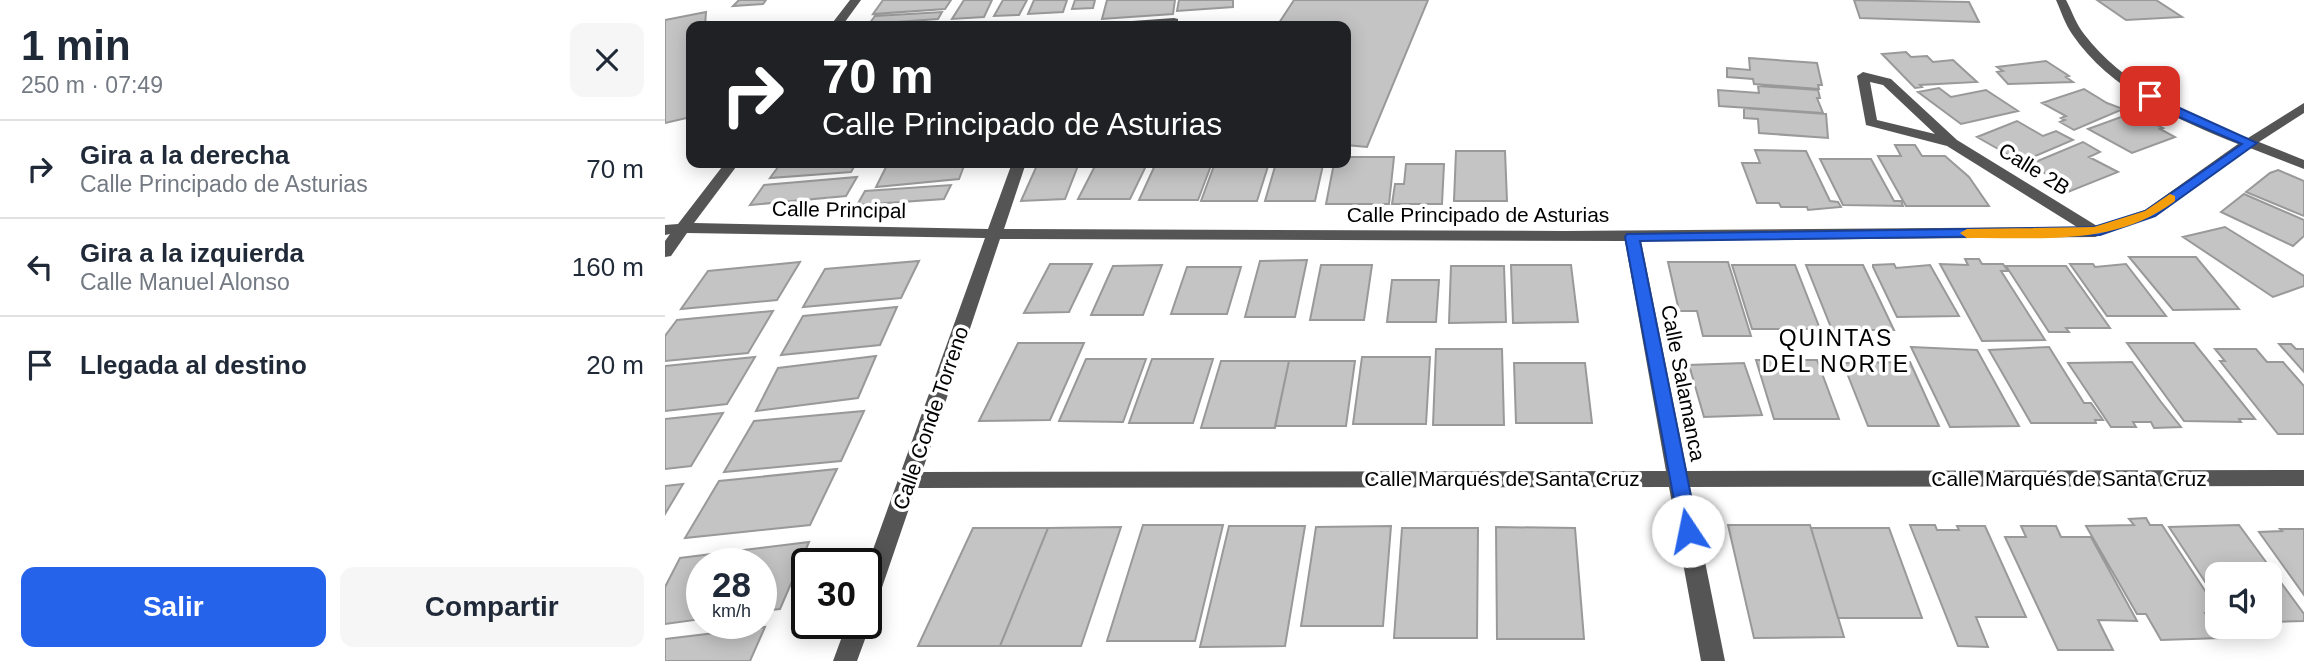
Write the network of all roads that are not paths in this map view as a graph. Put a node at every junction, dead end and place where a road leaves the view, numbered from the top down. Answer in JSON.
{"nodes":[{"id":1,"x":856,"y":0,"type":"edge"},
{"id":2,"x":2061,"y":0,"type":"edge"},
{"id":3,"x":840,"y":21,"type":"edge"},
{"id":4,"x":2304,"y":107,"type":"edge"},
{"id":5,"x":1952,"y":143,"type":"junction"},
{"id":6,"x":2251,"y":143,"type":"junction"},
{"id":7,"x":2304,"y":165,"type":"edge"},
{"id":8,"x":728,"y":168,"type":"edge"},
{"id":9,"x":1017,"y":168,"type":"edge"},
{"id":10,"x":683,"y":228,"type":"junction"},
{"id":11,"x":665,"y":230,"type":"edge"},
{"id":12,"x":2095,"y":232,"type":"junction"},
{"id":13,"x":994,"y":234,"type":"junction"},
{"id":14,"x":1632,"y":237,"type":"junction"},
{"id":15,"x":665,"y":252,"type":"edge"},
{"id":16,"x":2304,"y":478,"type":"edge"},
{"id":17,"x":1678,"y":479,"type":"junction"},
{"id":18,"x":910,"y":480,"type":"junction"},
{"id":19,"x":882,"y":558,"type":"edge"},
{"id":20,"x":853,"y":639,"type":"edge"},
{"id":21,"x":845,"y":661,"type":"edge"},
{"id":22,"x":1713,"y":661,"type":"edge"}],
"edges":[{"from":1,"to":3,"type":"street"},
{"from":2,"to":6,"type":"street"},
{"from":4,"to":6,"type":"street","name":"Calle Principado de Asturias"},
{"from":5,"to":5,"type":"street","name":"Calle 2B"},
{"from":5,"to":12,"type":"street","name":"Calle 2B"},
{"from":6,"to":7,"type":"street"},
{"from":6,"to":12,"type":"street","name":"Calle Principado de Asturias"},
{"from":8,"to":10,"type":"street"},
{"from":9,"to":13,"type":"street","name":"Calle Conde Torreno"},
{"from":10,"to":11,"type":"street","name":"Calle Principal"},
{"from":10,"to":13,"type":"street","name":"Calle Principal"},
{"from":10,"to":15,"type":"street"},
{"from":12,"to":14,"type":"street","name":"Calle Principado de Asturias"},
{"from":13,"to":14,"type":"street","name":"Calle Principado de Asturias"},
{"from":13,"to":18,"type":"street","name":"Calle Conde Torreno"},
{"from":14,"to":17,"type":"street","name":"Calle Salamanca"},
{"from":16,"to":17,"type":"street","name":"Calle Marqués de Santa Cruz"},
{"from":17,"to":18,"type":"street","name":"Calle Marqués de Santa Cruz"},
{"from":17,"to":22,"type":"street","name":"Calle Salamanca"},
{"from":18,"to":19,"type":"street","name":"Calle Conde Torreno"},
{"from":20,"to":21,"type":"street"}]}
